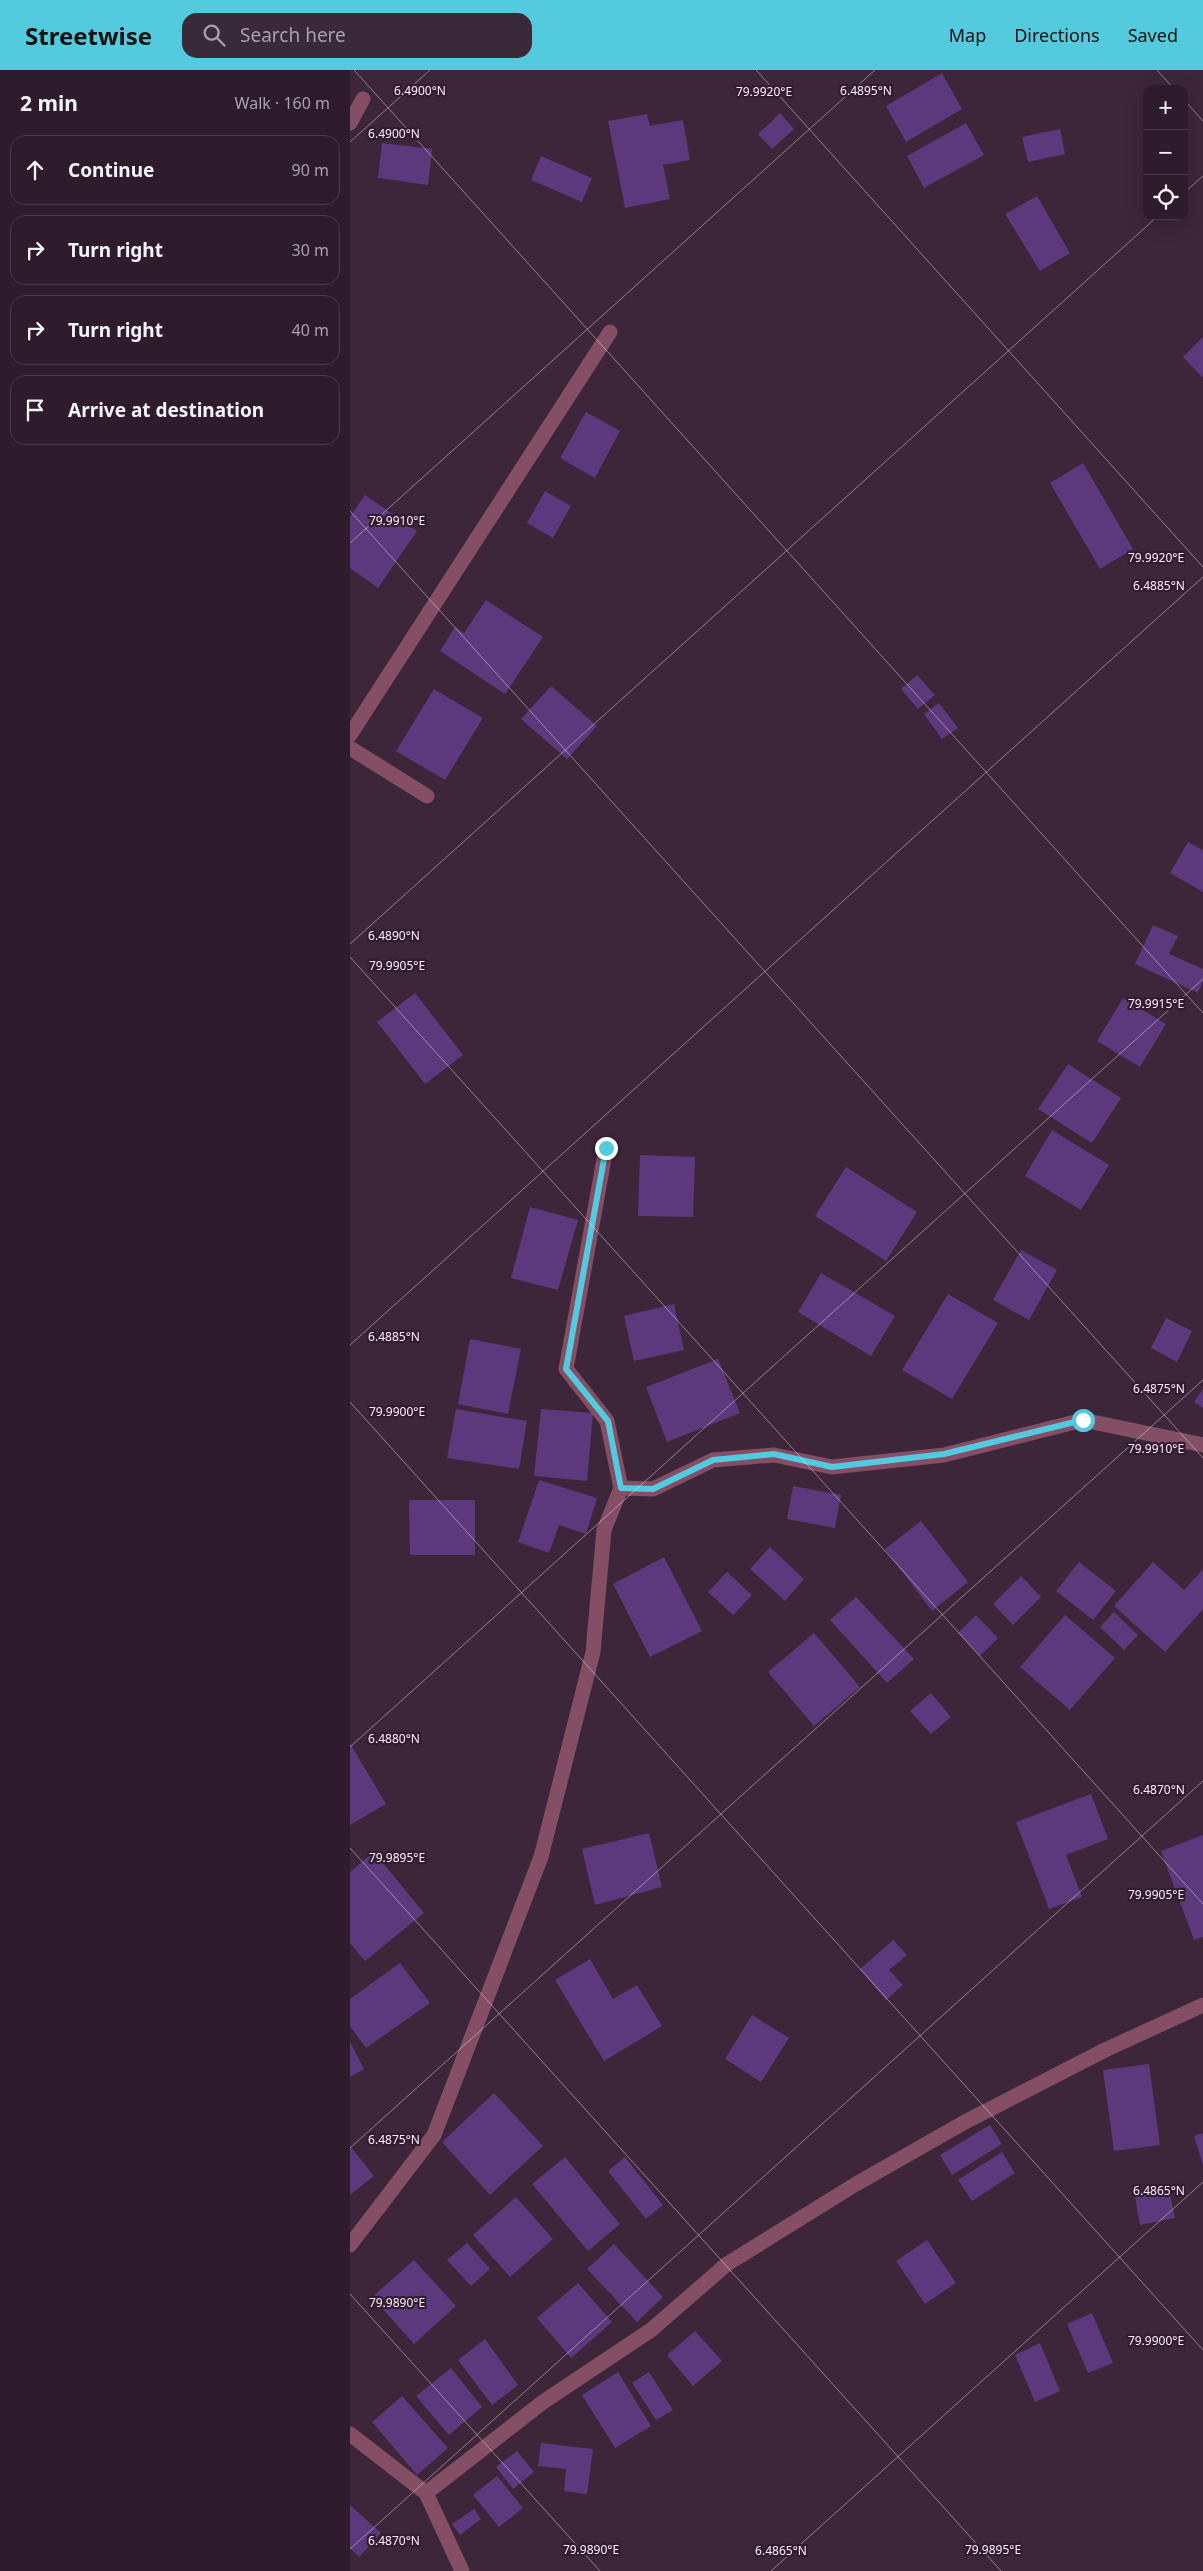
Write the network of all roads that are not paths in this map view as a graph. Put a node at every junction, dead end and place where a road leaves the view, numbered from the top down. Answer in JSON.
{"nodes":[{"id":1,"x":363,"y":99,"type":"dead end"},
{"id":2,"x":350,"y":123,"type":"edge"},
{"id":3,"x":610,"y":332,"type":"dead end"},
{"id":4,"x":350,"y":735,"type":"edge"},
{"id":5,"x":350,"y":748,"type":"edge"},
{"id":6,"x":427,"y":796,"type":"dead end"},
{"id":7,"x":606,"y":1148,"type":"dead end"},
{"id":8,"x":1203,"y":1445,"type":"edge"},
{"id":9,"x":621,"y":1488,"type":"junction"},
{"id":10,"x":1203,"y":2005,"type":"edge"},
{"id":11,"x":350,"y":2245,"type":"edge"},
{"id":12,"x":350,"y":2434,"type":"edge"},
{"id":13,"x":426,"y":2492,"type":"junction"},
{"id":14,"x":462,"y":2571,"type":"edge"}],
"edges":[{"from":1,"to":2,"type":"street"},
{"from":3,"to":4,"type":"street"},
{"from":5,"to":6,"type":"street"},
{"from":7,"to":9,"type":"street"},
{"from":8,"to":9,"type":"street"},
{"from":9,"to":11,"type":"street"},
{"from":10,"to":13,"type":"street"},
{"from":12,"to":13,"type":"street"},
{"from":13,"to":14,"type":"street"}]}
